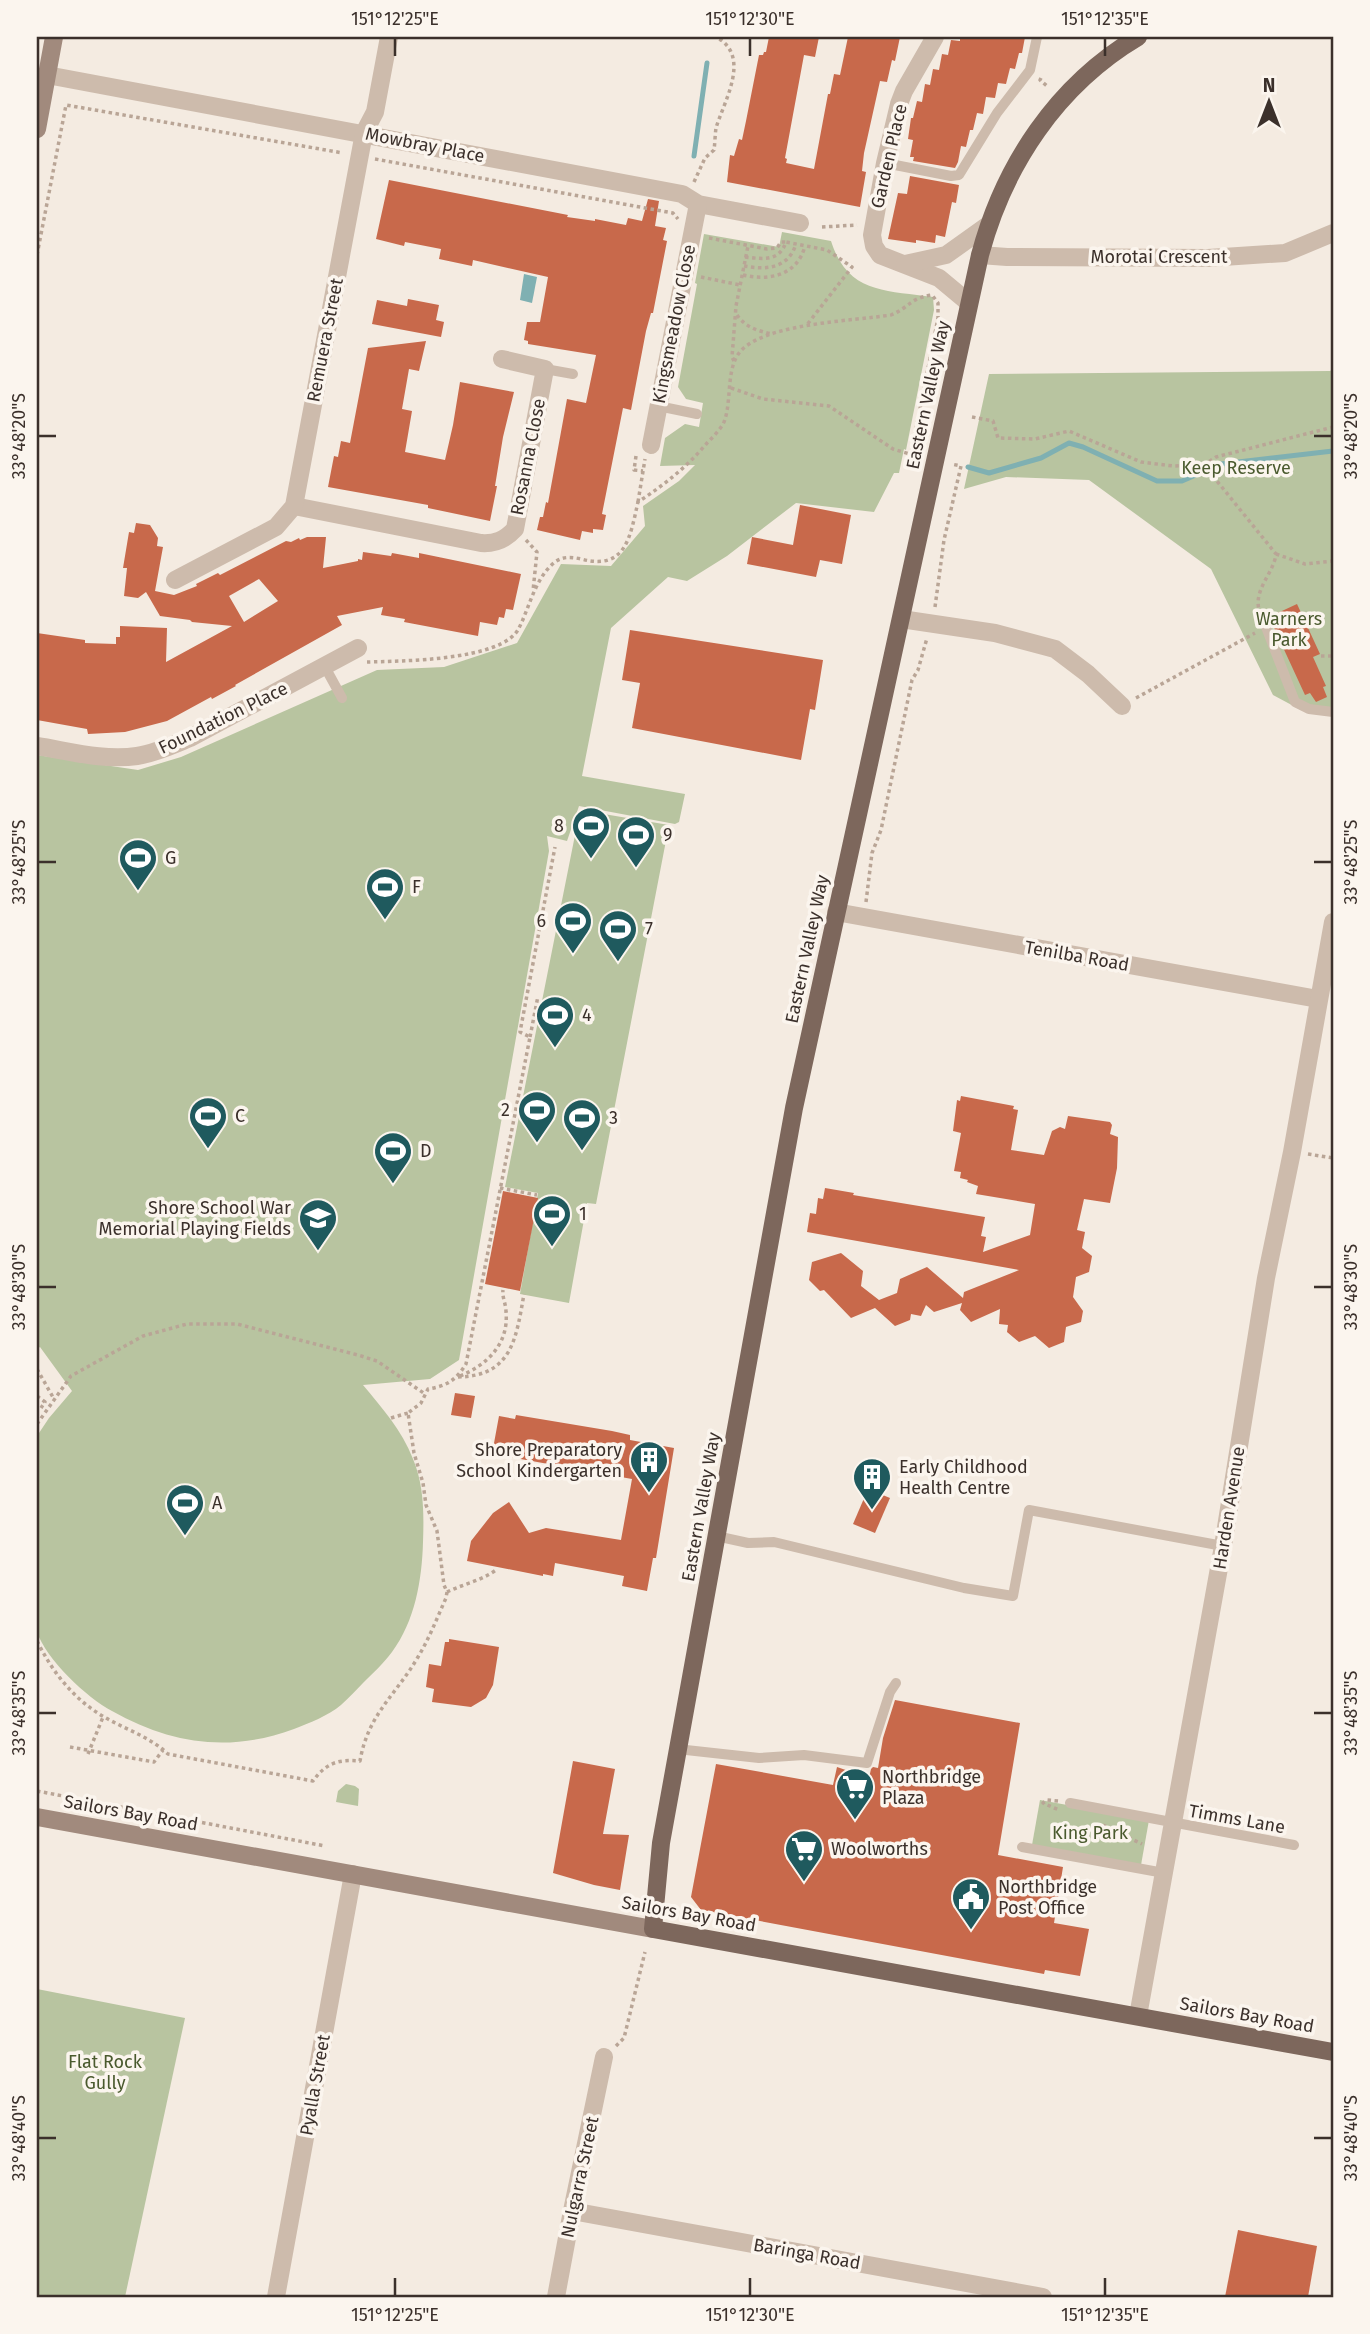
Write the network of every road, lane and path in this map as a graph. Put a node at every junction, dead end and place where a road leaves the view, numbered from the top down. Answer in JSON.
{"nodes":[{"id":1,"x":54,"y":37,"type":"edge"},
{"id":2,"x":389,"y":37,"type":"edge"},
{"id":3,"x":716,"y":37,"type":"edge"},
{"id":4,"x":935,"y":37,"type":"edge"},
{"id":5,"x":1037,"y":37,"type":"edge"},
{"id":6,"x":1138,"y":37,"type":"edge"},
{"id":7,"x":42,"y":74,"type":"edge"},
{"id":8,"x":37,"y":129,"type":"edge"},
{"id":9,"x":364,"y":133,"type":"junction"},
{"id":10,"x":360,"y":156,"type":"junction"},
{"id":11,"x":885,"y":163,"type":"junction"},
{"id":12,"x":696,"y":181,"type":"dead end"},
{"id":13,"x":698,"y":204,"type":"junction"},
{"id":14,"x":800,"y":223,"type":"dead end"},
{"id":15,"x":862,"y":223,"type":"dead end"},
{"id":16,"x":680,"y":224,"type":"dead end"},
{"id":17,"x":988,"y":225,"type":"junction"},
{"id":18,"x":822,"y":227,"type":"dead end"},
{"id":19,"x":1333,"y":233,"type":"edge"},
{"id":20,"x":703,"y":237,"type":"dead end"},
{"id":21,"x":786,"y":242,"type":"junction"},
{"id":22,"x":796,"y":244,"type":"junction"},
{"id":23,"x":748,"y":246,"type":"junction"},
{"id":24,"x":805,"y":246,"type":"junction"},
{"id":25,"x":37,"y":255,"type":"edge"},
{"id":26,"x":980,"y":255,"type":"junction"},
{"id":27,"x":745,"y":257,"type":"junction"},
{"id":28,"x":905,"y":264,"type":"junction"},
{"id":29,"x":744,"y":266,"type":"junction"},
{"id":30,"x":742,"y":275,"type":"junction"},
{"id":31,"x":695,"y":276,"type":"dead end"},
{"id":32,"x":740,"y":285,"type":"junction"},
{"id":33,"x":969,"y":303,"type":"junction"},
{"id":34,"x":736,"y":313,"type":"junction"},
{"id":35,"x":806,"y":326,"type":"junction"},
{"id":36,"x":772,"y":334,"type":"junction"},
{"id":37,"x":502,"y":359,"type":"dead end"},
{"id":38,"x":734,"y":362,"type":"junction"},
{"id":39,"x":545,"y":369,"type":"junction"},
{"id":40,"x":573,"y":374,"type":"dead end"},
{"id":41,"x":731,"y":387,"type":"junction"},
{"id":42,"x":657,"y":406,"type":"junction"},
{"id":43,"x":697,"y":414,"type":"dead end"},
{"id":44,"x":972,"y":417,"type":"dead end"},
{"id":45,"x":1333,"y":427,"type":"edge"},
{"id":46,"x":651,"y":445,"type":"joint"},
{"id":47,"x":636,"y":456,"type":"dead end"},
{"id":48,"x":1204,"y":465,"type":"junction"},
{"id":49,"x":961,"y":466,"type":"dead end"},
{"id":50,"x":643,"y":471,"type":"junction"},
{"id":51,"x":638,"y":502,"type":"junction"},
{"id":52,"x":294,"y":506,"type":"junction"},
{"id":53,"x":515,"y":529,"type":"junction"},
{"id":54,"x":1276,"y":554,"type":"junction"},
{"id":55,"x":1333,"y":561,"type":"edge"},
{"id":56,"x":175,"y":580,"type":"dead end"},
{"id":57,"x":533,"y":592,"type":"junction"},
{"id":58,"x":901,"y":619,"type":"junction"},
{"id":59,"x":930,"y":625,"type":"junction"},
{"id":60,"x":1266,"y":627,"type":"junction"},
{"id":61,"x":360,"y":655,"type":"joint"},
{"id":62,"x":1321,"y":656,"type":"dead end"},
{"id":63,"x":1333,"y":656,"type":"edge"},
{"id":64,"x":325,"y":667,"type":"junction"},
{"id":65,"x":342,"y":698,"type":"dead end"},
{"id":66,"x":1122,"y":706,"type":"joint"},
{"id":67,"x":1333,"y":712,"type":"edge"},
{"id":68,"x":37,"y":746,"type":"edge"},
{"id":69,"x":555,"y":847,"type":"dead end"},
{"id":70,"x":836,"y":912,"type":"junction"},
{"id":71,"x":863,"y":918,"type":"junction"},
{"id":72,"x":1333,"y":922,"type":"edge"},
{"id":73,"x":538,"y":996,"type":"dead end"},
{"id":74,"x":1318,"y":999,"type":"junction"},
{"id":75,"x":530,"y":1037,"type":"junction"},
{"id":76,"x":1292,"y":1152,"type":"junction"},
{"id":77,"x":1333,"y":1158,"type":"edge"},
{"id":78,"x":500,"y":1188,"type":"junction"},
{"id":79,"x":537,"y":1195,"type":"dead end"},
{"id":80,"x":503,"y":1290,"type":"dead end"},
{"id":81,"x":524,"y":1294,"type":"dead end"},
{"id":82,"x":37,"y":1369,"type":"edge"},
{"id":83,"x":458,"y":1377,"type":"junction"},
{"id":84,"x":425,"y":1394,"type":"junction"},
{"id":85,"x":37,"y":1396,"type":"edge"},
{"id":86,"x":54,"y":1399,"type":"junction"},
{"id":87,"x":41,"y":1408,"type":"dead end"},
{"id":88,"x":408,"y":1413,"type":"junction"},
{"id":89,"x":391,"y":1418,"type":"dead end"},
{"id":90,"x":37,"y":1424,"type":"edge"},
{"id":91,"x":716,"y":1536,"type":"junction"},
{"id":92,"x":1223,"y":1546,"type":"junction"},
{"id":93,"x":496,"y":1570,"type":"dead end"},
{"id":94,"x":447,"y":1592,"type":"junction"},
{"id":95,"x":37,"y":1641,"type":"edge"},
{"id":96,"x":896,"y":1683,"type":"dead end"},
{"id":97,"x":103,"y":1717,"type":"junction"},
{"id":98,"x":71,"y":1747,"type":"dead end"},
{"id":99,"x":677,"y":1749,"type":"junction"},
{"id":100,"x":163,"y":1750,"type":"junction"},
{"id":101,"x":89,"y":1752,"type":"junction"},
{"id":102,"x":37,"y":1791,"type":"edge"},
{"id":103,"x":1070,"y":1804,"type":"dead end"},
{"id":104,"x":37,"y":1817,"type":"edge"},
{"id":105,"x":1174,"y":1824,"type":"junction"},
{"id":106,"x":1294,"y":1845,"type":"dead end"},
{"id":107,"x":325,"y":1846,"type":"dead end"},
{"id":108,"x":1022,"y":1847,"type":"dead end"},
{"id":109,"x":1164,"y":1873,"type":"junction"},
{"id":110,"x":353,"y":1874,"type":"junction"},
{"id":111,"x":653,"y":1929,"type":"junction"},
{"id":112,"x":645,"y":1952,"type":"dead end"},
{"id":113,"x":1138,"y":2016,"type":"junction"},
{"id":114,"x":1333,"y":2052,"type":"edge"},
{"id":115,"x":604,"y":2057,"type":"joint"},
{"id":116,"x":572,"y":2211,"type":"junction"},
{"id":117,"x":276,"y":2297,"type":"edge"},
{"id":118,"x":556,"y":2297,"type":"edge"},
{"id":119,"x":1043,"y":2297,"type":"edge"}],
"edges":[{"from":1,"to":7,"type":"street"},
{"from":2,"to":9,"type":"street","name":"Remuera Street"},
{"from":3,"to":12,"type":"path"},
{"from":4,"to":11,"type":"street","name":"Garden Place"},
{"from":5,"to":11,"type":"lane"},
{"from":6,"to":17,"type":"main road","name":"Eastern Valley Way"},
{"from":7,"to":8,"type":"street"},
{"from":7,"to":9,"type":"street","name":"Mowbray Place"},
{"from":9,"to":10,"type":"street","name":"Remuera Street"},
{"from":9,"to":13,"type":"street","name":"Mowbray Place"},
{"from":10,"to":16,"type":"path"},
{"from":10,"to":25,"type":"path"},
{"from":10,"to":52,"type":"street","name":"Remuera Street"},
{"from":11,"to":28,"type":"street","name":"Garden Place"},
{"from":13,"to":14,"type":"street","name":"Mowbray Place"},
{"from":13,"to":42,"type":"street","name":"Kingsmeadow Close"},
{"from":15,"to":18,"type":"path"},
{"from":17,"to":26,"type":"main road","name":"Eastern Valley Way"},
{"from":17,"to":28,"type":"street"},
{"from":19,"to":26,"type":"street","name":"Morotai Crescent"},
{"from":20,"to":23,"type":"path"},
{"from":21,"to":22,"type":"path"},
{"from":21,"to":23,"type":"path"},
{"from":21,"to":27,"type":"path"},
{"from":22,"to":24,"type":"path"},
{"from":22,"to":29,"type":"path"},
{"from":23,"to":27,"type":"path"},
{"from":24,"to":30,"type":"path"},
{"from":24,"to":35,"type":"path"},
{"from":26,"to":33,"type":"main road","name":"Eastern Valley Way"},
{"from":27,"to":29,"type":"path"},
{"from":28,"to":33,"type":"street","name":"Garden Place"},
{"from":29,"to":30,"type":"path"},
{"from":30,"to":32,"type":"path"},
{"from":31,"to":32,"type":"path"},
{"from":32,"to":34,"type":"path"},
{"from":33,"to":58,"type":"main road","name":"Eastern Valley Way"},
{"from":34,"to":36,"type":"path"},
{"from":34,"to":38,"type":"path"},
{"from":35,"to":36,"type":"path"},
{"from":35,"to":41,"type":"path"},
{"from":36,"to":38,"type":"path"},
{"from":37,"to":39,"type":"street"},
{"from":38,"to":41,"type":"path"},
{"from":39,"to":40,"type":"lane"},
{"from":39,"to":53,"type":"street","name":"Rosanna Close"},
{"from":41,"to":51,"type":"path"},
{"from":42,"to":43,"type":"lane"},
{"from":42,"to":46,"type":"street","name":"Kingsmeadow Close"},
{"from":44,"to":48,"type":"path"},
{"from":45,"to":48,"type":"path"},
{"from":46,"to":50,"type":"path"},
{"from":47,"to":50,"type":"path"},
{"from":48,"to":54,"type":"path"},
{"from":49,"to":59,"type":"path"},
{"from":50,"to":51,"type":"path"},
{"from":51,"to":57,"type":"path"},
{"from":52,"to":53,"type":"street","name":"Rosanna Close"},
{"from":52,"to":56,"type":"street"},
{"from":53,"to":57,"type":"path"},
{"from":54,"to":55,"type":"path"},
{"from":54,"to":60,"type":"path"},
{"from":57,"to":61,"type":"path"},
{"from":58,"to":59,"type":"street"},
{"from":58,"to":70,"type":"main road","name":"Eastern Valley Way"},
{"from":59,"to":66,"type":"street"},
{"from":59,"to":71,"type":"path"},
{"from":60,"to":66,"type":"path"},
{"from":60,"to":67,"type":"lane"},
{"from":61,"to":64,"type":"street","name":"Foundation Place"},
{"from":62,"to":63,"type":"path"},
{"from":64,"to":65,"type":"lane"},
{"from":64,"to":68,"type":"street","name":"Foundation Place"},
{"from":69,"to":75,"type":"path"},
{"from":70,"to":71,"type":"street","name":"Tenilba Road"},
{"from":70,"to":91,"type":"main road","name":"Eastern Valley Way"},
{"from":71,"to":74,"type":"street","name":"Tenilba Road"},
{"from":72,"to":74,"type":"street","name":"Harden Avenue"},
{"from":73,"to":75,"type":"path"},
{"from":74,"to":76,"type":"street","name":"Harden Avenue"},
{"from":75,"to":78,"type":"path"},
{"from":76,"to":77,"type":"path"},
{"from":76,"to":92,"type":"street","name":"Harden Avenue"},
{"from":78,"to":79,"type":"path"},
{"from":78,"to":83,"type":"path"},
{"from":80,"to":83,"type":"path"},
{"from":81,"to":83,"type":"path"},
{"from":82,"to":86,"type":"path"},
{"from":83,"to":84,"type":"path"},
{"from":84,"to":86,"type":"path"},
{"from":84,"to":88,"type":"path"},
{"from":85,"to":87,"type":"path"},
{"from":86,"to":90,"type":"path"},
{"from":88,"to":89,"type":"path"},
{"from":88,"to":94,"type":"path"},
{"from":91,"to":92,"type":"lane"},
{"from":91,"to":99,"type":"main road","name":"Eastern Valley Way"},
{"from":92,"to":105,"type":"street","name":"Harden Avenue"},
{"from":93,"to":94,"type":"path"},
{"from":94,"to":100,"type":"path"},
{"from":95,"to":97,"type":"path"},
{"from":96,"to":99,"type":"lane"},
{"from":97,"to":100,"type":"path"},
{"from":97,"to":101,"type":"path"},
{"from":98,"to":101,"type":"path"},
{"from":99,"to":111,"type":"main road","name":"Eastern Valley Way"},
{"from":100,"to":101,"type":"path"},
{"from":102,"to":107,"type":"path","name":"Sailors Bay Road"},
{"from":103,"to":105,"type":"lane","name":"Timms Lane"},
{"from":104,"to":110,"type":"street","name":"Sailors Bay Road"},
{"from":105,"to":106,"type":"lane","name":"Timms Lane"},
{"from":105,"to":109,"type":"street","name":"Harden Avenue"},
{"from":108,"to":109,"type":"lane"},
{"from":109,"to":113,"type":"street","name":"Harden Avenue"},
{"from":110,"to":111,"type":"street","name":"Sailors Bay Road"},
{"from":110,"to":117,"type":"street","name":"Pyalla Street"},
{"from":111,"to":113,"type":"main road","name":"Sailors Bay Road"},
{"from":112,"to":115,"type":"path"},
{"from":113,"to":114,"type":"main road","name":"Sailors Bay Road"},
{"from":115,"to":116,"type":"street","name":"Nulgarra Street"},
{"from":116,"to":118,"type":"street","name":"Nulgarra Street"},
{"from":116,"to":119,"type":"street","name":"Baringa Road"}]}
